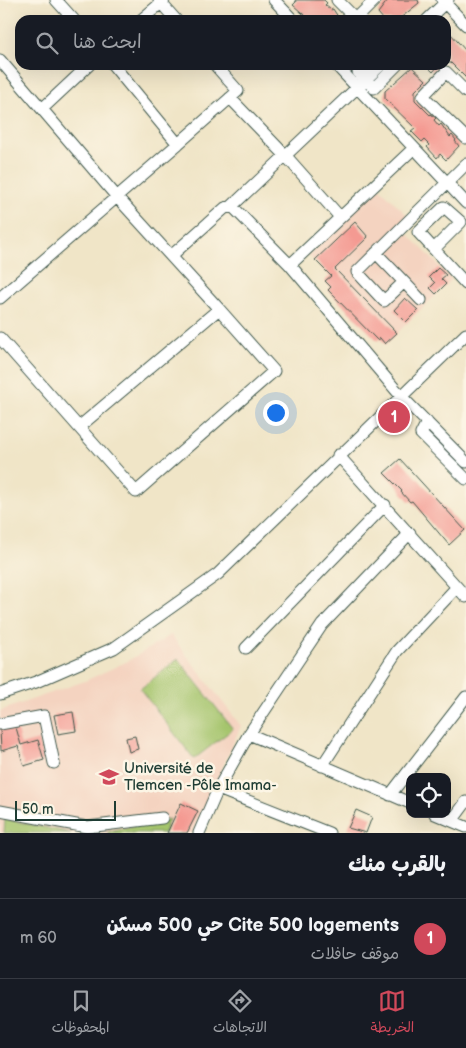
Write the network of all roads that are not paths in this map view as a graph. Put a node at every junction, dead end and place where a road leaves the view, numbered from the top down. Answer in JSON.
{"nodes":[{"id":1,"x":56,"y":0,"type":"edge"},
{"id":2,"x":274,"y":0,"type":"edge"},
{"id":3,"x":338,"y":0,"type":"edge"},
{"id":4,"x":375,"y":0,"type":"edge"},
{"id":5,"x":161,"y":1,"type":"edge"},
{"id":6,"x":445,"y":1,"type":"edge"},
{"id":7,"x":70,"y":15,"type":"edge"},
{"id":8,"x":146,"y":15,"type":"edge"},
{"id":9,"x":172,"y":15,"type":"edge"},
{"id":10,"x":288,"y":15,"type":"edge"},
{"id":11,"x":352,"y":15,"type":"edge"},
{"id":12,"x":360,"y":15,"type":"edge"},
{"id":13,"x":432,"y":15,"type":"edge"},
{"id":14,"x":466,"y":25,"type":"edge"},
{"id":15,"x":0,"y":60,"type":"edge"},
{"id":16,"x":84,"y":70,"type":"edge"},
{"id":17,"x":117,"y":70,"type":"edge"},
{"id":18,"x":219,"y":70,"type":"edge"},
{"id":19,"x":343,"y":70,"type":"edge"},
{"id":20,"x":360,"y":70,"type":"edge"},
{"id":21,"x":376,"y":70,"type":"edge"},
{"id":22,"x":392,"y":70,"type":"edge"},
{"id":23,"x":362,"y":84,"type":"junction"},
{"id":24,"x":466,"y":92,"type":"edge"},
{"id":25,"x":230,"y":98,"type":"junction"},
{"id":26,"x":42,"y":109,"type":"junction"},
{"id":27,"x":466,"y":138,"type":"edge"},
{"id":28,"x":178,"y":144,"type":"junction"},
{"id":29,"x":414,"y":148,"type":"junction"},
{"id":30,"x":285,"y":155,"type":"junction"},
{"id":31,"x":466,"y":164,"type":"edge"},
{"id":32,"x":448,"y":184,"type":"junction"},
{"id":33,"x":117,"y":197,"type":"junction"},
{"id":34,"x":466,"y":203,"type":"edge"},
{"id":35,"x":232,"y":206,"type":"junction"},
{"id":36,"x":340,"y":217,"type":"junction"},
{"id":37,"x":434,"y":248,"type":"dead end"},
{"id":38,"x":376,"y":253,"type":"junction"},
{"id":39,"x":171,"y":256,"type":"junction"},
{"id":40,"x":290,"y":266,"type":"junction"},
{"id":41,"x":404,"y":282,"type":"junction"},
{"id":42,"x":466,"y":284,"type":"edge"},
{"id":43,"x":0,"y":298,"type":"edge"},
{"id":44,"x":421,"y":300,"type":"dead end"},
{"id":45,"x":219,"y":309,"type":"junction"},
{"id":46,"x":466,"y":334,"type":"edge"},
{"id":47,"x":0,"y":338,"type":"edge"},
{"id":48,"x":401,"y":396,"type":"junction"},
{"id":49,"x":427,"y":422,"type":"junction"},
{"id":50,"x":80,"y":428,"type":"junction"},
{"id":51,"x":338,"y":455,"type":"junction"},
{"id":52,"x":466,"y":462,"type":"edge"},
{"id":53,"x":466,"y":479,"type":"edge"},
{"id":54,"x":385,"y":505,"type":"junction"},
{"id":55,"x":410,"y":533,"type":"junction"},
{"id":56,"x":457,"y":587,"type":"junction"},
{"id":57,"x":466,"y":597,"type":"edge"},
{"id":58,"x":246,"y":648,"type":"dead end"},
{"id":59,"x":0,"y":694,"type":"edge"},
{"id":60,"x":466,"y":697,"type":"edge"},
{"id":61,"x":0,"y":724,"type":"edge"},
{"id":62,"x":249,"y":734,"type":"junction"},
{"id":63,"x":54,"y":763,"type":"dead end"},
{"id":64,"x":322,"y":766,"type":"junction"},
{"id":65,"x":218,"y":789,"type":"junction"},
{"id":66,"x":390,"y":795,"type":"junction"},
{"id":67,"x":406,"y":801,"type":"edge"},
{"id":68,"x":466,"y":802,"type":"edge"},
{"id":69,"x":0,"y":811,"type":"edge"},
{"id":70,"x":162,"y":818,"type":"dead end"},
{"id":71,"x":445,"y":818,"type":"edge"},
{"id":72,"x":452,"y":821,"type":"junction"},
{"id":73,"x":466,"y":828,"type":"edge"},
{"id":74,"x":106,"y":829,"type":"edge"},
{"id":75,"x":89,"y":830,"type":"edge"},
{"id":76,"x":199,"y":833,"type":"edge"},
{"id":77,"x":329,"y":833,"type":"edge"}],
"edges":[{"from":1,"to":7,"type":"street"},
{"from":2,"to":10,"type":"street"},
{"from":3,"to":11,"type":"street"},
{"from":4,"to":12,"type":"street"},
{"from":5,"to":8,"type":"street"},
{"from":5,"to":9,"type":"street"},
{"from":6,"to":13,"type":"street"},
{"from":6,"to":14,"type":"street"},
{"from":15,"to":26,"type":"street"},
{"from":16,"to":26,"type":"street"},
{"from":17,"to":28,"type":"street"},
{"from":18,"to":25,"type":"street"},
{"from":19,"to":23,"type":"street"},
{"from":20,"to":23,"type":"street"},
{"from":21,"to":23,"type":"street"},
{"from":22,"to":23,"type":"street"},
{"from":23,"to":29,"type":"street"},
{"from":23,"to":30,"type":"street"},
{"from":24,"to":27,"type":"street"},
{"from":25,"to":28,"type":"street"},
{"from":25,"to":30,"type":"street"},
{"from":26,"to":33,"type":"street"},
{"from":28,"to":33,"type":"street"},
{"from":29,"to":32,"type":"street"},
{"from":29,"to":36,"type":"street"},
{"from":30,"to":35,"type":"street"},
{"from":30,"to":36,"type":"street"},
{"from":31,"to":32,"type":"street"},
{"from":32,"to":34,"type":"street"},
{"from":32,"to":38,"type":"street"},
{"from":33,"to":39,"type":"street"},
{"from":33,"to":43,"type":"street"},
{"from":35,"to":39,"type":"street"},
{"from":35,"to":40,"type":"street"},
{"from":36,"to":40,"type":"street"},
{"from":37,"to":42,"type":"street"},
{"from":38,"to":41,"type":"street"},
{"from":38,"to":41,"type":"street"},
{"from":39,"to":45,"type":"street"},
{"from":40,"to":48,"type":"street"},
{"from":41,"to":44,"type":"street"},
{"from":45,"to":50,"type":"street"},
{"from":45,"to":50,"type":"street"},
{"from":46,"to":48,"type":"street"},
{"from":47,"to":50,"type":"street"},
{"from":48,"to":49,"type":"street"},
{"from":48,"to":51,"type":"street"},
{"from":49,"to":52,"type":"street"},
{"from":49,"to":53,"type":"street"},
{"from":51,"to":54,"type":"street"},
{"from":51,"to":59,"type":"street"},
{"from":54,"to":55,"type":"street"},
{"from":54,"to":58,"type":"street"},
{"from":55,"to":56,"type":"street"},
{"from":55,"to":62,"type":"street"},
{"from":56,"to":57,"type":"street"},
{"from":56,"to":64,"type":"street"},
{"from":60,"to":66,"type":"street"},
{"from":61,"to":63,"type":"street"},
{"from":62,"to":64,"type":"street"},
{"from":62,"to":65,"type":"street"},
{"from":64,"to":66,"type":"street"},
{"from":65,"to":76,"type":"street"},
{"from":65,"to":77,"type":"street"},
{"from":66,"to":67,"type":"street"},
{"from":68,"to":72,"type":"street"},
{"from":69,"to":75,"type":"street"},
{"from":70,"to":74,"type":"street"},
{"from":71,"to":72,"type":"street"},
{"from":72,"to":73,"type":"street"},
{"from":74,"to":75,"type":"street"}]}
